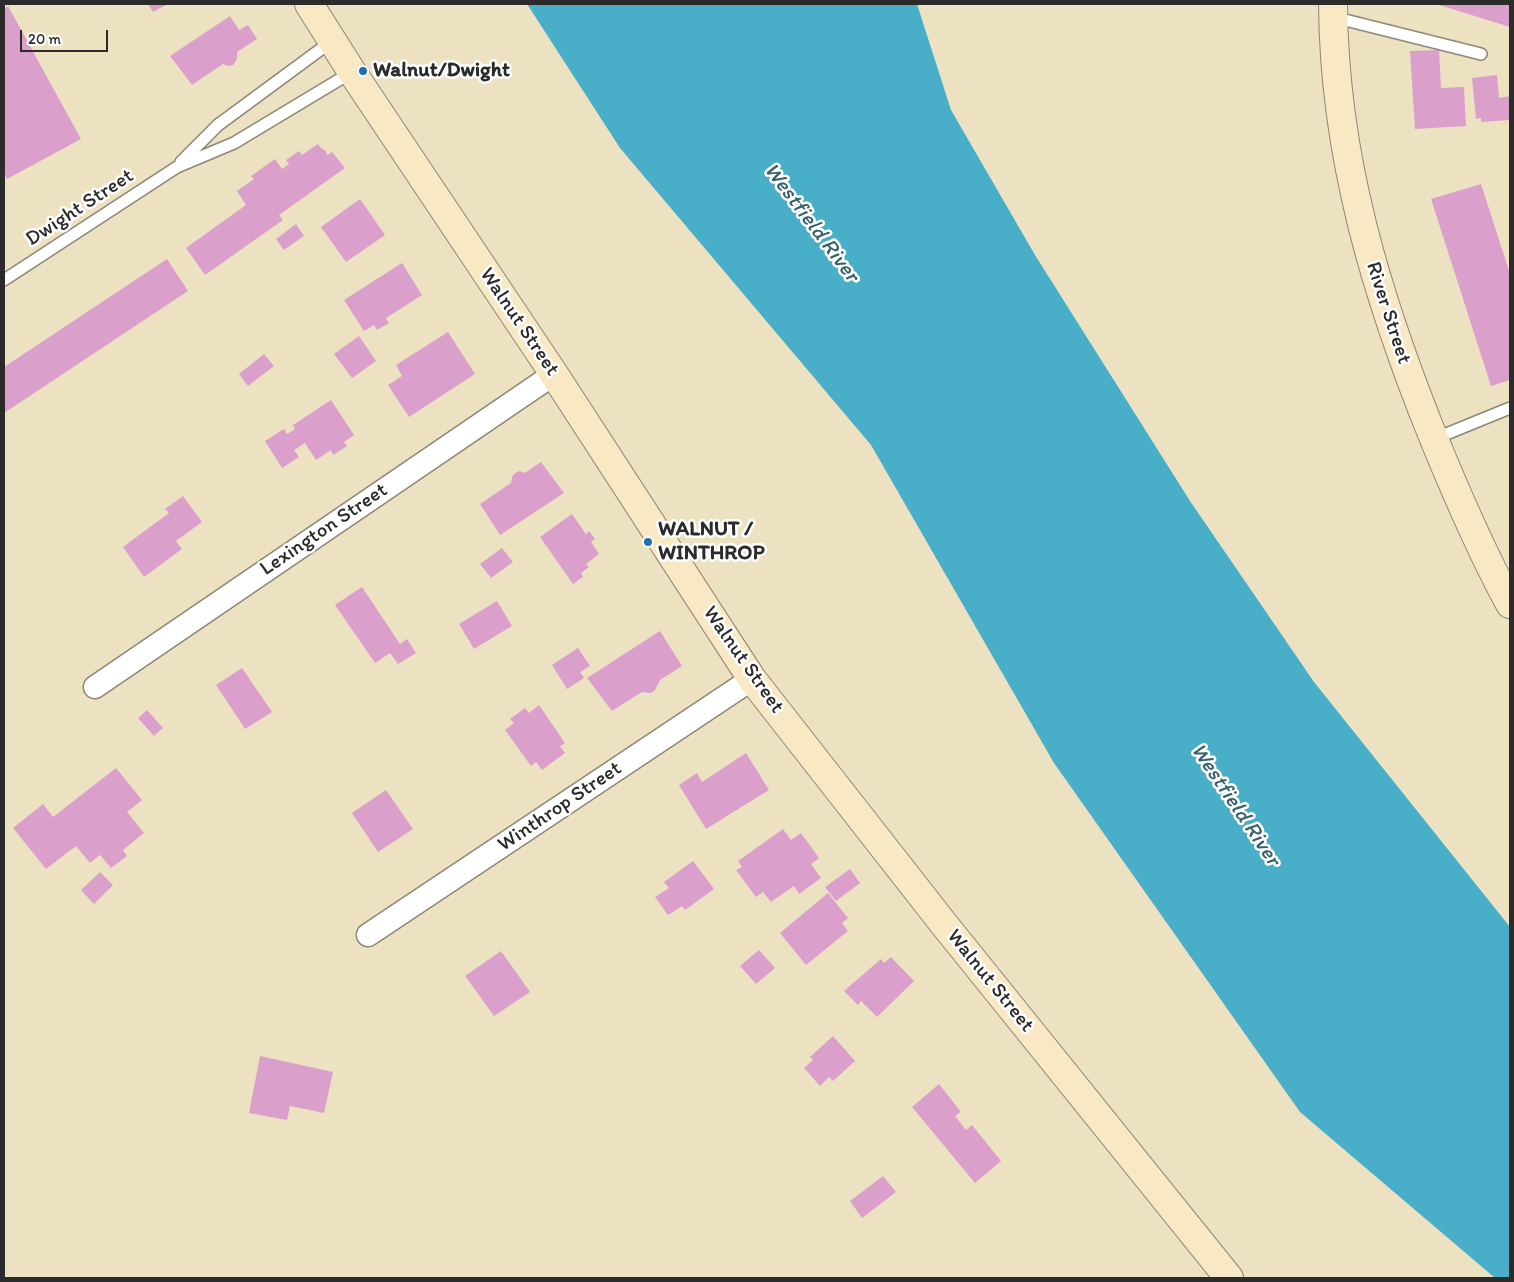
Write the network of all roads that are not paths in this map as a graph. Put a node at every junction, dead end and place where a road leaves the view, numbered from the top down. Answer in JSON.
{"nodes":[{"id":1,"x":309,"y":4,"type":"edge"},
{"id":2,"x":1333,"y":11,"type":"edge"},
{"id":3,"x":332,"y":41,"type":"junction"},
{"id":4,"x":1481,"y":54,"type":"dead end"},
{"id":5,"x":352,"y":72,"type":"junction"},
{"id":6,"x":177,"y":167,"type":"junction"},
{"id":7,"x":4,"y":280,"type":"edge"},
{"id":8,"x":554,"y":374,"type":"junction"},
{"id":9,"x":1510,"y":408,"type":"edge"},
{"id":10,"x":1434,"y":439,"type":"junction"},
{"id":11,"x":1510,"y":604,"type":"edge"},
{"id":12,"x":752,"y":679,"type":"junction"},
{"id":13,"x":95,"y":687,"type":"dead end"},
{"id":14,"x":368,"y":935,"type":"dead end"},
{"id":15,"x":1229,"y":1278,"type":"edge"}],
"edges":[{"from":1,"to":3,"type":"main road","name":"Walnut Street"},
{"from":2,"to":4,"type":"lane"},
{"from":2,"to":10,"type":"main road","name":"River Street"},
{"from":3,"to":5,"type":"main road","name":"Walnut Street"},
{"from":3,"to":6,"type":"lane","name":"Dwight Street"},
{"from":5,"to":6,"type":"lane","name":"Dwight Street"},
{"from":5,"to":8,"type":"main road","name":"Walnut Street"},
{"from":6,"to":7,"type":"lane","name":"Dwight Street"},
{"from":8,"to":12,"type":"main road","name":"Walnut Street"},
{"from":8,"to":13,"type":"street","name":"Lexington Street"},
{"from":9,"to":10,"type":"lane"},
{"from":10,"to":11,"type":"main road","name":"River Street"},
{"from":12,"to":14,"type":"street","name":"Winthrop Street"},
{"from":12,"to":15,"type":"main road","name":"Walnut Street"}]}
